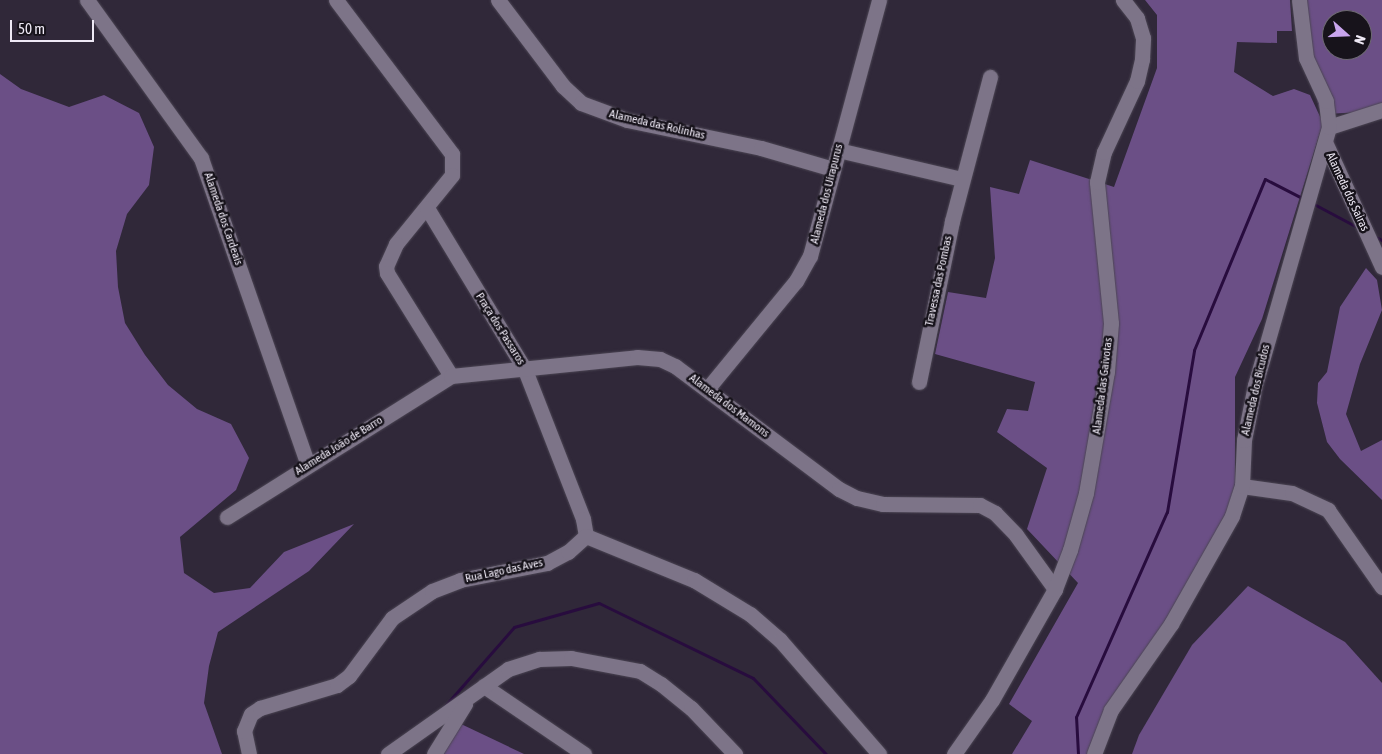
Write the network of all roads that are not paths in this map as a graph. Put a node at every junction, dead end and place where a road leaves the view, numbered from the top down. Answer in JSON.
{"nodes":[{"id":1,"x":87,"y":0,"type":"edge"},
{"id":2,"x":336,"y":0,"type":"edge"},
{"id":3,"x":498,"y":0,"type":"edge"},
{"id":4,"x":879,"y":0,"type":"edge"},
{"id":5,"x":1123,"y":0,"type":"edge"},
{"id":6,"x":1299,"y":0,"type":"edge"},
{"id":7,"x":990,"y":77,"type":"dead end"},
{"id":8,"x":1382,"y":110,"type":"edge"},
{"id":9,"x":1329,"y":127,"type":"junction"},
{"id":10,"x":1326,"y":144,"type":"junction"},
{"id":11,"x":838,"y":150,"type":"junction"},
{"id":12,"x":833,"y":169,"type":"junction"},
{"id":13,"x":962,"y":179,"type":"junction"},
{"id":14,"x":427,"y":208,"type":"junction"},
{"id":15,"x":1382,"y":266,"type":"edge"},
{"id":16,"x":525,"y":370,"type":"junction"},
{"id":17,"x":451,"y":376,"type":"junction"},
{"id":18,"x":919,"y":382,"type":"dead end"},
{"id":19,"x":708,"y":388,"type":"junction"},
{"id":20,"x":308,"y":465,"type":"junction"},
{"id":21,"x":1242,"y":486,"type":"junction"},
{"id":22,"x":227,"y":517,"type":"dead end"},
{"id":23,"x":586,"y":536,"type":"junction"},
{"id":24,"x":1382,"y":587,"type":"edge"},
{"id":25,"x":1055,"y":589,"type":"junction"},
{"id":26,"x":484,"y":686,"type":"junction"},
{"id":27,"x":468,"y":698,"type":"junction"},
{"id":28,"x":249,"y":754,"type":"edge"},
{"id":29,"x":388,"y":754,"type":"edge"},
{"id":30,"x":434,"y":754,"type":"edge"},
{"id":31,"x":584,"y":754,"type":"edge"},
{"id":32,"x":736,"y":754,"type":"edge"},
{"id":33,"x":879,"y":754,"type":"edge"},
{"id":34,"x":954,"y":754,"type":"edge"},
{"id":35,"x":1094,"y":754,"type":"edge"}],
"edges":[{"from":1,"to":20,"type":"street","name":"Alameda dos Cardeais"},
{"from":2,"to":14,"type":"street"},
{"from":3,"to":12,"type":"street","name":"Alameda das Rolinhas"},
{"from":4,"to":11,"type":"street","name":"Alameda dos Uírapurus"},
{"from":5,"to":25,"type":"street","name":"Alameda das Gaivotas"},
{"from":6,"to":9,"type":"street","name":"Alameda dos Bicudos"},
{"from":7,"to":13,"type":"street","name":"Travessa das Pombas"},
{"from":8,"to":9,"type":"street"},
{"from":9,"to":10,"type":"street","name":"Alameda dos Bicudos"},
{"from":10,"to":15,"type":"street","name":"Alameda dos Sairas"},
{"from":10,"to":21,"type":"street","name":"Alameda dos Bicudos"},
{"from":11,"to":12,"type":"street","name":"Alameda dos Uírapurus"},
{"from":11,"to":13,"type":"street"},
{"from":12,"to":19,"type":"street","name":"Alameda dos Uírapurus"},
{"from":13,"to":18,"type":"street","name":"Travessa das Pombas"},
{"from":14,"to":16,"type":"street","name":"Praça dos Passaros"},
{"from":14,"to":17,"type":"street"},
{"from":16,"to":17,"type":"street","name":"Praça dos Passaros"},
{"from":16,"to":19,"type":"street","name":"Alameda dos Mamons"},
{"from":16,"to":23,"type":"street"},
{"from":17,"to":20,"type":"street","name":"Alameda João de Barro"},
{"from":19,"to":25,"type":"street","name":"Alameda dos Mamons"},
{"from":20,"to":22,"type":"street","name":"Alameda João de Barro"},
{"from":21,"to":24,"type":"street"},
{"from":21,"to":35,"type":"street","name":"Alameda dos Bicudos"},
{"from":23,"to":28,"type":"street","name":"Rua Lago das Aves"},
{"from":23,"to":33,"type":"street"},
{"from":25,"to":34,"type":"street","name":"Alameda das Gaivotas"},
{"from":26,"to":27,"type":"street"},
{"from":26,"to":31,"type":"street"},
{"from":26,"to":32,"type":"street"},
{"from":27,"to":29,"type":"street"},
{"from":27,"to":30,"type":"street"}]}
